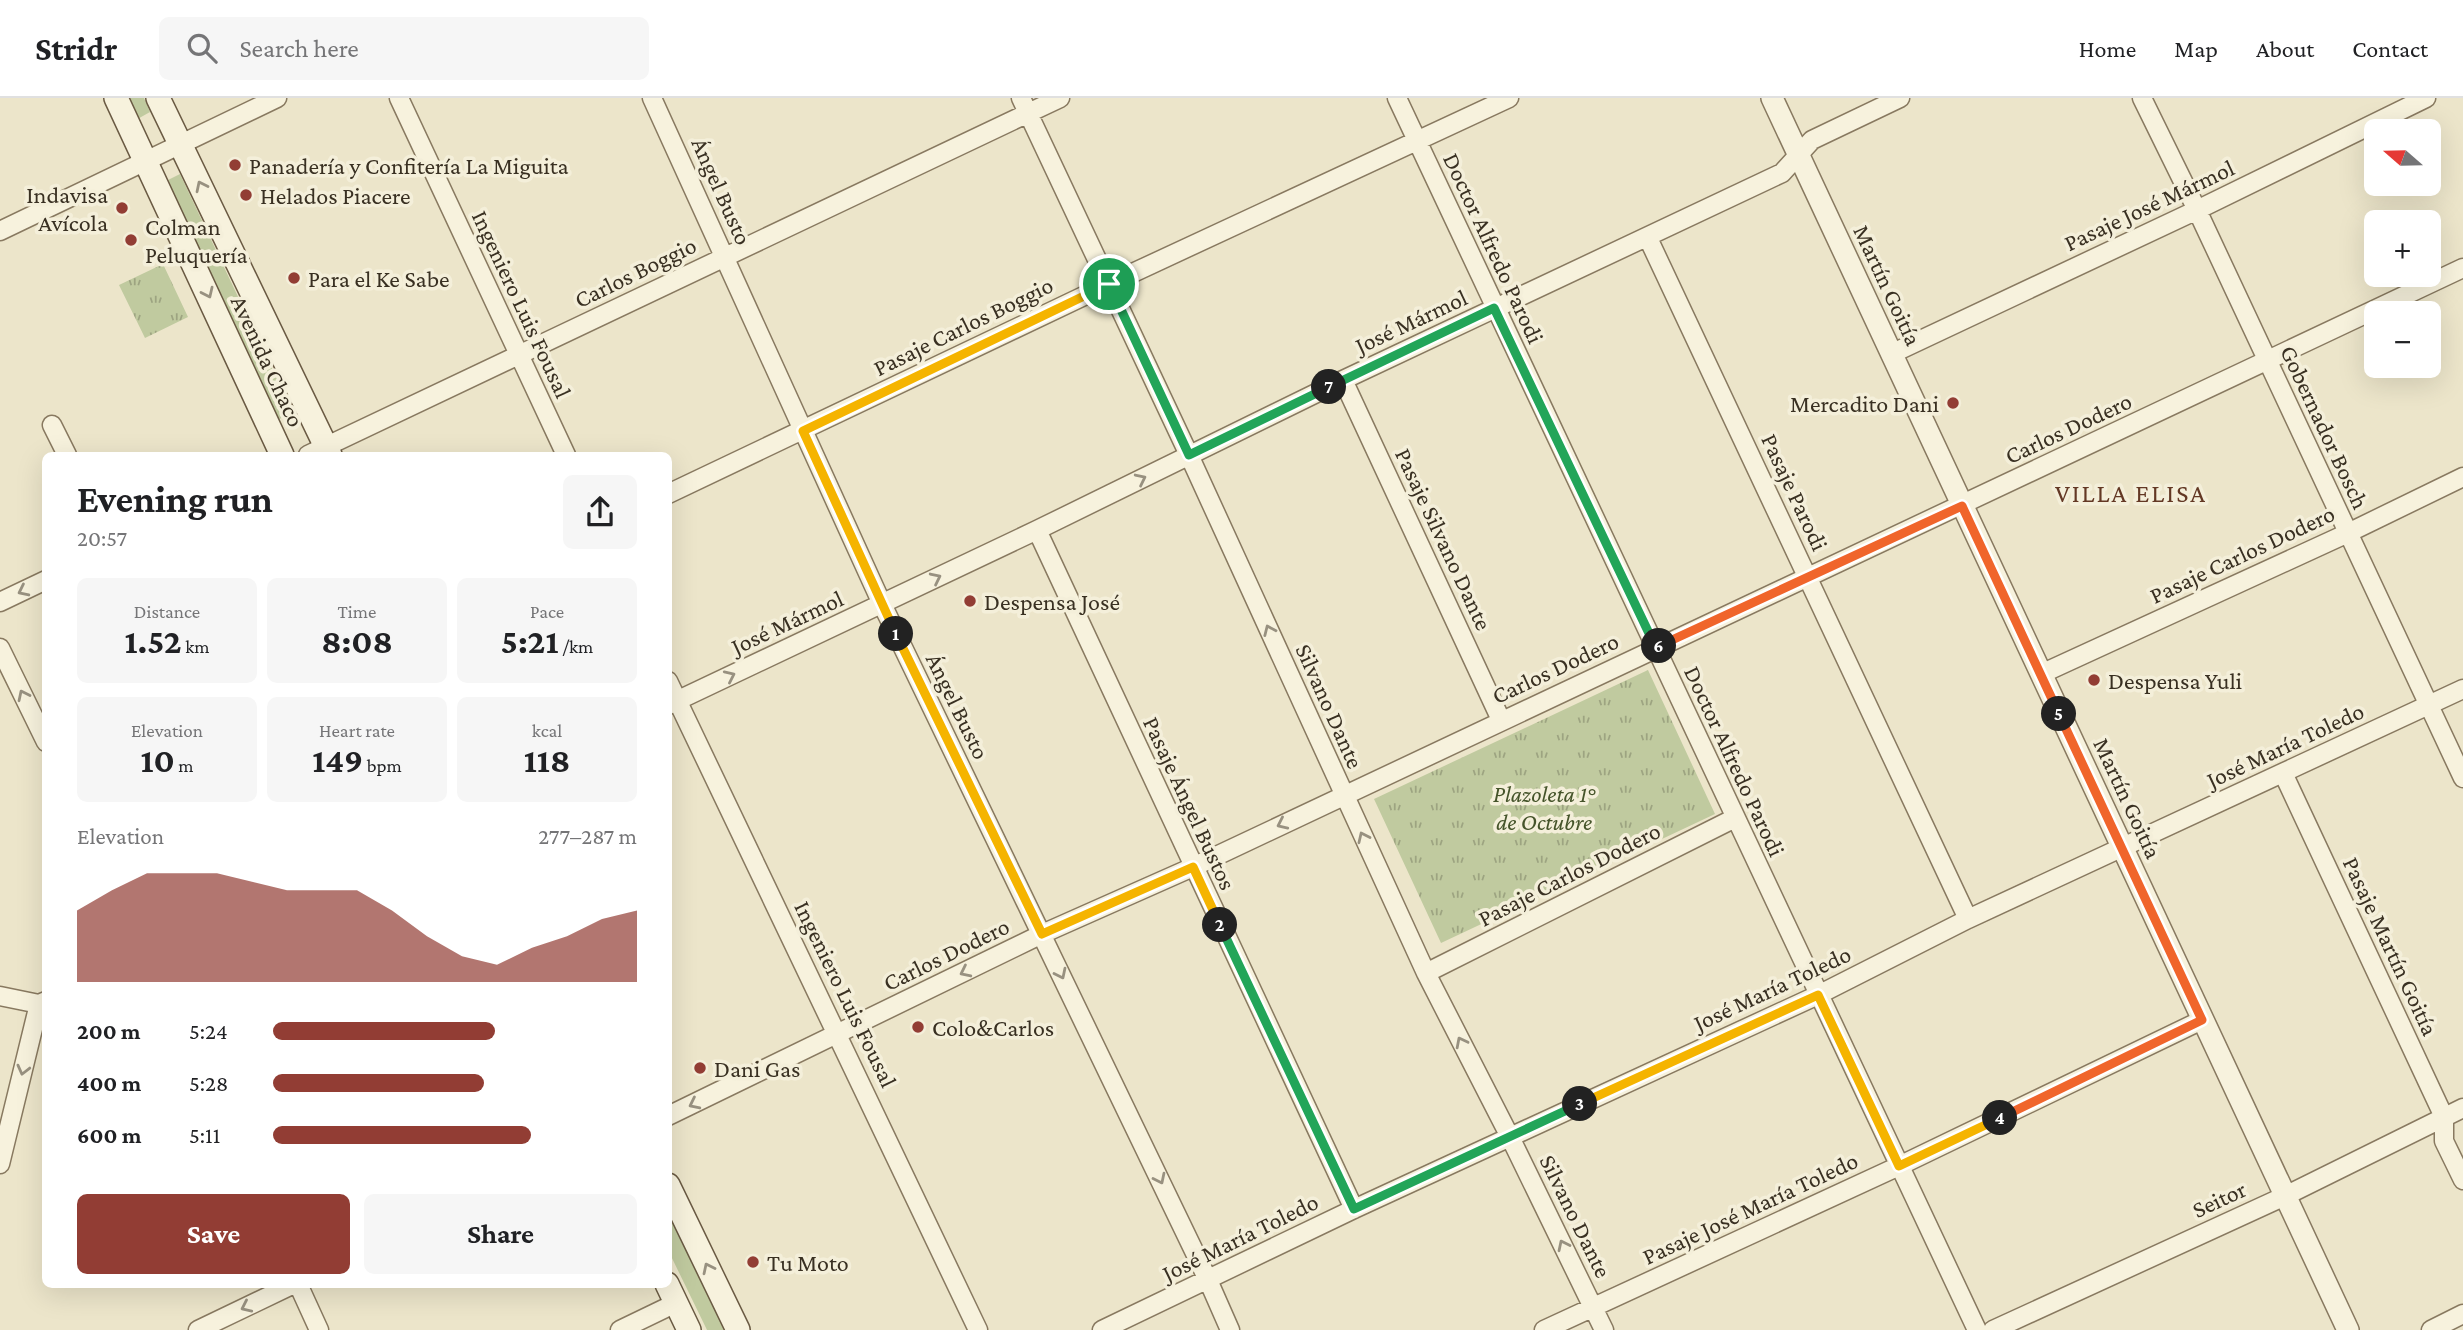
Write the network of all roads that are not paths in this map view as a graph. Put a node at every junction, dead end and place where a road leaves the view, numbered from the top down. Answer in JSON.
{"nodes":[{"id":1,"x":116,"y":98,"type":"edge"},
{"id":2,"x":158,"y":98,"type":"edge"},
{"id":3,"x":277,"y":98,"type":"edge"},
{"id":4,"x":399,"y":98,"type":"edge"},
{"id":5,"x":652,"y":98,"type":"edge"},
{"id":6,"x":1060,"y":98,"type":"edge"},
{"id":7,"x":1397,"y":98,"type":"edge"},
{"id":8,"x":1509,"y":98,"type":"edge"},
{"id":9,"x":1772,"y":98,"type":"edge"},
{"id":10,"x":1900,"y":98,"type":"edge"},
{"id":11,"x":2142,"y":98,"type":"edge"},
{"id":12,"x":2426,"y":98,"type":"edge"},
{"id":13,"x":1025,"y":105,"type":"edge"},
{"id":14,"x":1417,"y":141,"type":"junction"},
{"id":15,"x":180,"y":144,"type":"junction"},
{"id":16,"x":1799,"y":155,"type":"junction"},
{"id":17,"x":147,"y":161,"type":"junction"},
{"id":18,"x":2197,"y":210,"type":"junction"},
{"id":19,"x":0,"y":231,"type":"edge"},
{"id":20,"x":1648,"y":238,"type":"junction"},
{"id":21,"x":724,"y":257,"type":"junction"},
{"id":22,"x":2463,"y":268,"type":"edge"},
{"id":23,"x":1109,"y":284,"type":"junction"},
{"id":24,"x":1494,"y":308,"type":"junction"},
{"id":25,"x":1891,"y":354,"type":"junction"},
{"id":26,"x":518,"y":356,"type":"junction"},
{"id":27,"x":2267,"y":361,"type":"junction"},
{"id":28,"x":1343,"y":380,"type":"junction"},
{"id":29,"x":52,"y":425,"type":"dead end"},
{"id":30,"x":803,"y":431,"type":"junction"},
{"id":31,"x":66,"y":452,"type":"edge"},
{"id":32,"x":281,"y":452,"type":"edge"},
{"id":33,"x":321,"y":452,"type":"edge"},
{"id":34,"x":565,"y":452,"type":"edge"},
{"id":35,"x":1189,"y":455,"type":"junction"},
{"id":36,"x":2463,"y":477,"type":"edge"},
{"id":37,"x":672,"y":492,"type":"edge"},
{"id":38,"x":1962,"y":506,"type":"junction"},
{"id":39,"x":1037,"y":530,"type":"junction"},
{"id":40,"x":2348,"y":533,"type":"junction"},
{"id":41,"x":1808,"y":578,"type":"junction"},
{"id":42,"x":42,"y":582,"type":"edge"},
{"id":43,"x":0,"y":602,"type":"edge"},
{"id":44,"x":882,"y":604,"type":"junction"},
{"id":45,"x":0,"y":648,"type":"edge"},
{"id":46,"x":1656,"y":648,"type":"junction"},
{"id":47,"x":2040,"y":674,"type":"junction"},
{"id":48,"x":2463,"y":689,"type":"edge"},
{"id":49,"x":673,"y":702,"type":"edge"},
{"id":50,"x":2428,"y":705,"type":"junction"},
{"id":51,"x":1501,"y":720,"type":"junction"},
{"id":52,"x":42,"y":735,"type":"edge"},
{"id":53,"x":2283,"y":773,"type":"junction"},
{"id":54,"x":2463,"y":778,"type":"edge"},
{"id":55,"x":1344,"y":795,"type":"junction"},
{"id":56,"x":1735,"y":818,"type":"junction"},
{"id":57,"x":2123,"y":847,"type":"junction"},
{"id":58,"x":1193,"y":867,"type":"junction"},
{"id":59,"x":1968,"y":919,"type":"junction"},
{"id":60,"x":1042,"y":934,"type":"junction"},
{"id":61,"x":1426,"y":973,"type":"junction"},
{"id":62,"x":1818,"y":995,"type":"junction"},
{"id":63,"x":0,"y":996,"type":"edge"},
{"id":64,"x":42,"y":1002,"type":"edge"},
{"id":65,"x":2202,"y":1020,"type":"junction"},
{"id":66,"x":838,"y":1035,"type":"junction"},
{"id":67,"x":2463,"y":1108,"type":"edge"},
{"id":68,"x":672,"y":1114,"type":"edge"},
{"id":69,"x":2444,"y":1117,"type":"junction"},
{"id":70,"x":1510,"y":1137,"type":"junction"},
{"id":71,"x":0,"y":1164,"type":"edge"},
{"id":72,"x":1899,"y":1166,"type":"junction"},
{"id":73,"x":2463,"y":1180,"type":"edge"},
{"id":74,"x":672,"y":1193,"type":"edge"},
{"id":75,"x":2285,"y":1196,"type":"junction"},
{"id":76,"x":1354,"y":1209,"type":"junction"},
{"id":77,"x":1208,"y":1280,"type":"junction"},
{"id":78,"x":287,"y":1288,"type":"edge"},
{"id":79,"x":298,"y":1288,"type":"edge"},
{"id":80,"x":671,"y":1294,"type":"edge"},
{"id":81,"x":1593,"y":1307,"type":"junction"},
{"id":82,"x":2463,"y":1314,"type":"edge"},
{"id":83,"x":198,"y":1330,"type":"edge"},
{"id":84,"x":319,"y":1330,"type":"edge"},
{"id":85,"x":620,"y":1330,"type":"edge"},
{"id":86,"x":689,"y":1330,"type":"edge"},
{"id":87,"x":738,"y":1330,"type":"edge"},
{"id":88,"x":978,"y":1330,"type":"edge"},
{"id":89,"x":1102,"y":1330,"type":"edge"},
{"id":90,"x":1230,"y":1330,"type":"edge"},
{"id":91,"x":1544,"y":1330,"type":"edge"},
{"id":92,"x":1604,"y":1330,"type":"edge"},
{"id":93,"x":1977,"y":1330,"type":"edge"},
{"id":94,"x":1993,"y":1330,"type":"edge"},
{"id":95,"x":2348,"y":1330,"type":"edge"},
{"id":96,"x":2431,"y":1330,"type":"edge"}],
"edges":[{"from":1,"to":17,"type":"main road","name":"Avenida Chaco"},
{"from":2,"to":15,"type":"main road","name":"Avenida Chaco"},
{"from":3,"to":15,"type":"street"},
{"from":4,"to":26,"type":"street","name":"Ingeniero Luis Fousal"},
{"from":5,"to":21,"type":"street","name":"Ángel Busto"},
{"from":6,"to":13,"type":"street","name":"Carlos Boggio"},
{"from":7,"to":14,"type":"street","name":"Doctor Alfredo Parodi"},
{"from":8,"to":14,"type":"street","name":"Pasaje Carlos Boggio"},
{"from":9,"to":16,"type":"street","name":"Martín Goitía"},
{"from":10,"to":16,"type":"street","name":"José Mármol"},
{"from":11,"to":18,"type":"street","name":"Gobernador Bosch"},
{"from":12,"to":18,"type":"street","name":"Pasaje José Mármol"},
{"from":13,"to":21,"type":"street","name":"Carlos Boggio"},
{"from":13,"to":23,"type":"street","name":"Silvano Dante"},
{"from":14,"to":23,"type":"street","name":"Pasaje Carlos Boggio"},
{"from":14,"to":24,"type":"street","name":"Doctor Alfredo Parodi"},
{"from":15,"to":17,"type":"street"},
{"from":33,"to":15,"type":"main road","name":"Avenida Chaco","one_way":true},
{"from":16,"to":20,"type":"street","name":"José Mármol"},
{"from":16,"to":25,"type":"street","name":"Martín Goitía"},
{"from":17,"to":19,"type":"street"},
{"from":17,"to":32,"type":"main road","name":"Avenida Chaco","one_way":true},
{"from":18,"to":25,"type":"street","name":"Pasaje José Mármol"},
{"from":18,"to":27,"type":"street","name":"Gobernador Bosch"},
{"from":20,"to":24,"type":"street","name":"José Mármol"},
{"from":20,"to":41,"type":"street","name":"Pasaje Parodi"},
{"from":21,"to":26,"type":"street","name":"Carlos Boggio"},
{"from":21,"to":30,"type":"street","name":"Ángel Busto"},
{"from":22,"to":27,"type":"street","name":"Carlos Dodero"},
{"from":23,"to":30,"type":"street","name":"Pasaje Carlos Boggio"},
{"from":23,"to":35,"type":"street","name":"Silvano Dante"},
{"from":24,"to":28,"type":"street","name":"José Mármol"},
{"from":24,"to":46,"type":"street","name":"Doctor Alfredo Parodi"},
{"from":25,"to":38,"type":"street","name":"Martín Goitía"},
{"from":26,"to":33,"type":"street","name":"Carlos Boggio"},
{"from":26,"to":34,"type":"street","name":"Ingeniero Luis Fousal"},
{"from":27,"to":38,"type":"street","name":"Carlos Dodero"},
{"from":27,"to":40,"type":"street","name":"Gobernador Bosch"},
{"from":28,"to":35,"type":"street","name":"José Mármol"},
{"from":28,"to":51,"type":"street","name":"Pasaje Silvano Dante"},
{"from":29,"to":31,"type":"street"},
{"from":30,"to":37,"type":"street","name":"Pasaje Carlos Boggio"},
{"from":30,"to":44,"type":"street","name":"Ángel Busto"},
{"from":39,"to":35,"type":"street","name":"José Mármol","one_way":true},
{"from":55,"to":35,"type":"street","name":"Silvano Dante","one_way":true},
{"from":36,"to":40,"type":"street","name":"Pasaje Carlos Dodero"},
{"from":38,"to":41,"type":"street","name":"Carlos Dodero"},
{"from":38,"to":47,"type":"street","name":"Martín Goitía"},
{"from":44,"to":39,"type":"street","name":"José Mármol","one_way":true},
{"from":39,"to":58,"type":"street","name":"Pasaje Ángel Bustos"},
{"from":40,"to":47,"type":"street","name":"Pasaje Carlos Dodero"},
{"from":40,"to":50,"type":"street","name":"Gobernador Bosch"},
{"from":41,"to":46,"type":"street","name":"Carlos Dodero"},
{"from":41,"to":59,"type":"street","name":"Pasaje Parodi"},
{"from":42,"to":43,"type":"street","one_way":true},
{"from":49,"to":44,"type":"street","name":"José Mármol","one_way":true},
{"from":44,"to":60,"type":"street","name":"Ángel Busto"},
{"from":52,"to":45,"type":"street","one_way":true},
{"from":46,"to":51,"type":"street","name":"Carlos Dodero"},
{"from":46,"to":56,"type":"street","name":"Doctor Alfredo Parodi"},
{"from":47,"to":57,"type":"street","name":"Martín Goitía"},
{"from":48,"to":50,"type":"street","name":"José María Toledo"},
{"from":49,"to":66,"type":"street","name":"Ingeniero Luis Fousal"},
{"from":50,"to":53,"type":"street","name":"José María Toledo"},
{"from":50,"to":54,"type":"street","name":"Gobernador Bosch"},
{"from":51,"to":55,"type":"street","name":"Carlos Dodero"},
{"from":53,"to":57,"type":"street","name":"José María Toledo"},
{"from":53,"to":69,"type":"street","name":"Pasaje Martín Goitía"},
{"from":55,"to":58,"type":"street","name":"Carlos Dodero","one_way":true},
{"from":61,"to":55,"type":"street","name":"Silvano Dante","one_way":true},
{"from":56,"to":61,"type":"street","name":"Pasaje Carlos Dodero"},
{"from":56,"to":62,"type":"street","name":"Doctor Alfredo Parodi"},
{"from":57,"to":59,"type":"street","name":"José María Toledo"},
{"from":57,"to":65,"type":"street","name":"Martín Goitía"},
{"from":58,"to":60,"type":"street","name":"Carlos Dodero"},
{"from":58,"to":76,"type":"street","name":"Pasaje Ángel Bustos"},
{"from":59,"to":62,"type":"street","name":"José María Toledo"},
{"from":60,"to":66,"type":"street","name":"Carlos Dodero","one_way":true},
{"from":60,"to":77,"type":"street","name":"Ángel Busto","one_way":true},
{"from":70,"to":61,"type":"street","name":"Silvano Dante","one_way":true},
{"from":62,"to":70,"type":"street","name":"José María Toledo"},
{"from":62,"to":72,"type":"street","name":"Doctor Alfredo Parodi"},
{"from":63,"to":64,"type":"street"},
{"from":64,"to":71,"type":"street","one_way":true},
{"from":65,"to":72,"type":"street","name":"Pasaje José María Toledo"},
{"from":65,"to":75,"type":"street","name":"Martín Goitía"},
{"from":66,"to":68,"type":"street","name":"Carlos Dodero","one_way":true},
{"from":66,"to":88,"type":"street","name":"Ingeniero Luis Fousal"},
{"from":67,"to":69,"type":"street","name":"Seitor"},
{"from":69,"to":73,"type":"street","name":"Pasaje Martín Goitía"},
{"from":69,"to":75,"type":"street","name":"Seitor"},
{"from":70,"to":76,"type":"street","name":"José María Toledo"},
{"from":81,"to":70,"type":"street","name":"Silvano Dante","one_way":true},
{"from":72,"to":81,"type":"street","name":"Pasaje José María Toledo"},
{"from":72,"to":93,"type":"street","name":"Doctor Alfredo Parodi"},
{"from":87,"to":74,"type":"main road","one_way":true},
{"from":75,"to":94,"type":"street","name":"Seitor"},
{"from":75,"to":95,"type":"street","name":"Martín Goitía"},
{"from":76,"to":77,"type":"street","name":"José María Toledo"},
{"from":77,"to":89,"type":"street","name":"José María Toledo"},
{"from":77,"to":90,"type":"street","name":"Ángel Busto"},
{"from":78,"to":83,"type":"street","one_way":true},
{"from":79,"to":84,"type":"street"},
{"from":80,"to":85,"type":"street"},
{"from":80,"to":86,"type":"main road"},
{"from":81,"to":91,"type":"street","name":"Pasaje José María Toledo"},
{"from":81,"to":92,"type":"street","name":"Silvano Dante"},
{"from":82,"to":96,"type":"street"}]}
